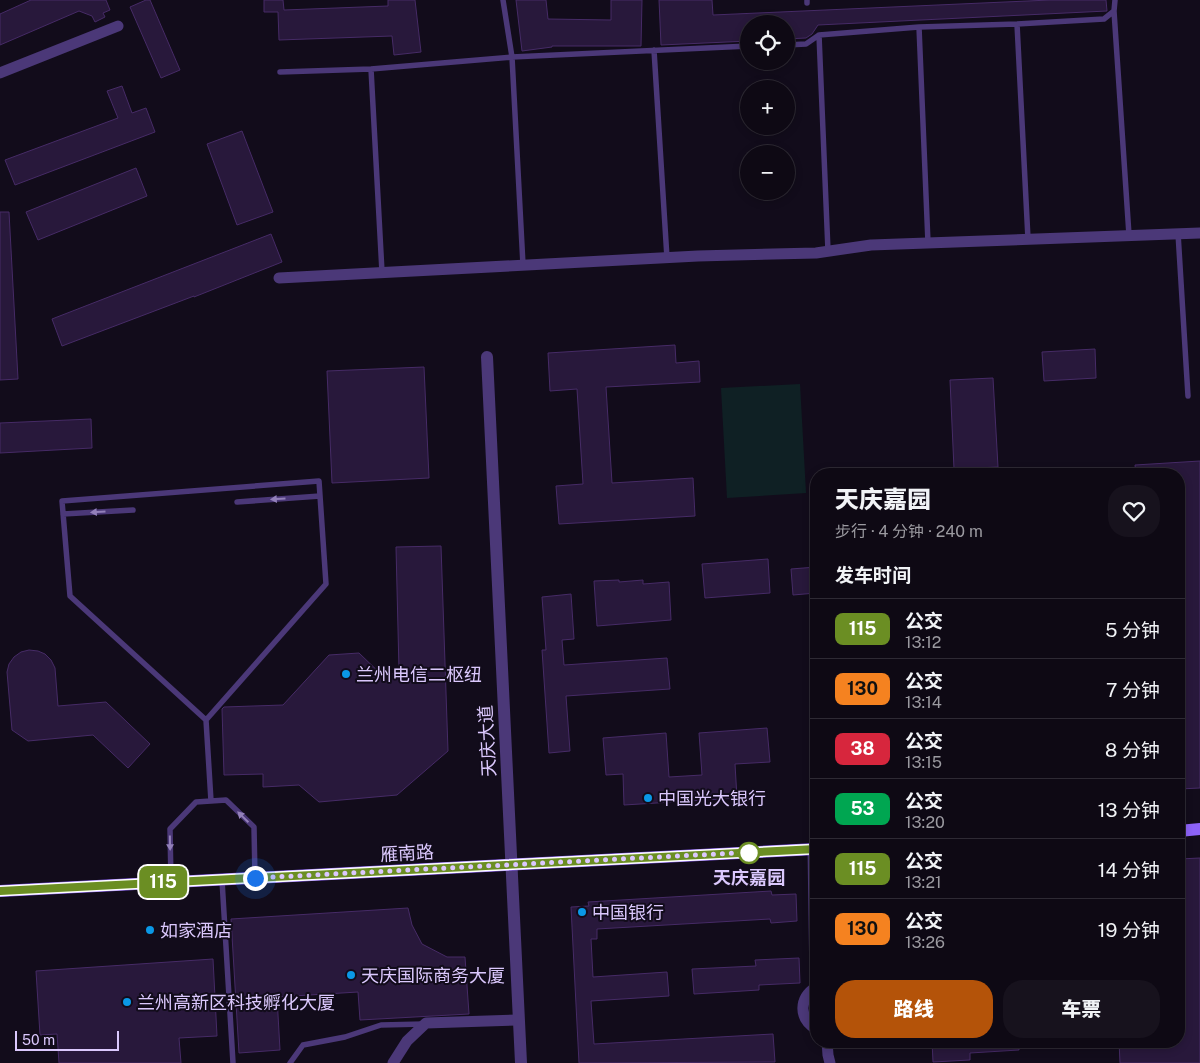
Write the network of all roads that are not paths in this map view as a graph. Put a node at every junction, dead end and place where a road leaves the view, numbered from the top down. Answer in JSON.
{"nodes":[{"id":1,"x":503,"y":0,"type":"edge"},
{"id":2,"x":1115,"y":0,"type":"edge"},
{"id":3,"x":1114,"y":11,"type":"junction"},
{"id":4,"x":1017,"y":24,"type":"junction"},
{"id":5,"x":118,"y":26,"type":"dead end"},
{"id":6,"x":919,"y":27,"type":"junction"},
{"id":7,"x":819,"y":35,"type":"junction"},
{"id":8,"x":795,"y":45,"type":"edge"},
{"id":9,"x":740,"y":46,"type":"edge"},
{"id":10,"x":654,"y":50,"type":"junction"},
{"id":11,"x":512,"y":57,"type":"junction"},
{"id":12,"x":371,"y":69,"type":"junction"},
{"id":13,"x":280,"y":72,"type":"dead end"},
{"id":14,"x":0,"y":73,"type":"edge"},
{"id":15,"x":1178,"y":233,"type":"junction"},
{"id":16,"x":1200,"y":233,"type":"edge"},
{"id":17,"x":1129,"y":235,"type":"junction"},
{"id":18,"x":1028,"y":239,"type":"junction"},
{"id":19,"x":928,"y":243,"type":"junction"},
{"id":20,"x":828,"y":251,"type":"junction"},
{"id":21,"x":667,"y":258,"type":"junction"},
{"id":22,"x":523,"y":265,"type":"junction"},
{"id":23,"x":382,"y":272,"type":"junction"},
{"id":24,"x":279,"y":278,"type":"dead end"},
{"id":25,"x":487,"y":357,"type":"dead end"},
{"id":26,"x":1188,"y":396,"type":"dead end"},
{"id":27,"x":320,"y":496,"type":"junction"},
{"id":28,"x":237,"y":502,"type":"dead end"},
{"id":29,"x":133,"y":510,"type":"dead end"},
{"id":30,"x":63,"y":514,"type":"junction"},
{"id":31,"x":206,"y":720,"type":"junction"},
{"id":32,"x":211,"y":801,"type":"junction"},
{"id":33,"x":1200,"y":830,"type":"edge"},
{"id":34,"x":1185,"y":831,"type":"edge"},
{"id":35,"x":810,"y":849,"type":"edge"},
{"id":36,"x":510,"y":865,"type":"junction"},
{"id":37,"x":255,"y":878,"type":"junction"},
{"id":38,"x":222,"y":880,"type":"junction"},
{"id":39,"x":171,"y":882,"type":"junction"},
{"id":40,"x":0,"y":891,"type":"edge"},
{"id":41,"x":810,"y":992,"type":"edge"},
{"id":42,"x":518,"y":1020,"type":"junction"},
{"id":43,"x":426,"y":1024,"type":"junction"},
{"id":44,"x":810,"y":1025,"type":"edge"},
{"id":45,"x":828,"y":1048,"type":"edge"},
{"id":46,"x":233,"y":1063,"type":"edge"},
{"id":47,"x":290,"y":1063,"type":"edge"},
{"id":48,"x":393,"y":1063,"type":"edge"},
{"id":49,"x":521,"y":1063,"type":"edge"},
{"id":50,"x":830,"y":1063,"type":"edge"}],
"edges":[{"from":1,"to":11,"type":"lane"},
{"from":2,"to":3,"type":"lane"},
{"from":3,"to":4,"type":"lane"},
{"from":3,"to":17,"type":"lane"},
{"from":4,"to":6,"type":"lane"},
{"from":4,"to":18,"type":"lane"},
{"from":5,"to":14,"type":"street"},
{"from":6,"to":7,"type":"lane"},
{"from":6,"to":19,"type":"lane"},
{"from":7,"to":8,"type":"lane"},
{"from":7,"to":20,"type":"lane"},
{"from":9,"to":10,"type":"lane"},
{"from":10,"to":11,"type":"lane"},
{"from":10,"to":21,"type":"lane"},
{"from":11,"to":12,"type":"lane"},
{"from":11,"to":22,"type":"lane"},
{"from":12,"to":13,"type":"lane"},
{"from":12,"to":23,"type":"lane"},
{"from":15,"to":16,"type":"street"},
{"from":15,"to":17,"type":"street"},
{"from":15,"to":26,"type":"lane"},
{"from":17,"to":18,"type":"street"},
{"from":18,"to":19,"type":"street"},
{"from":19,"to":20,"type":"street"},
{"from":20,"to":21,"type":"street"},
{"from":21,"to":22,"type":"street"},
{"from":22,"to":23,"type":"street"},
{"from":23,"to":24,"type":"street"},
{"from":25,"to":36,"type":"street","name":"天庆大道"},
{"from":27,"to":28,"type":"lane","one_way":true},
{"from":27,"to":30,"type":"lane"},
{"from":27,"to":31,"type":"lane"},
{"from":29,"to":30,"type":"lane","one_way":true},
{"from":30,"to":31,"type":"lane"},
{"from":31,"to":32,"type":"lane"},
{"from":37,"to":32,"type":"lane","one_way":true},
{"from":32,"to":39,"type":"lane","one_way":true},
{"from":33,"to":34,"type":"main road"},
{"from":35,"to":36,"type":"main road","name":"雁南路"},
{"from":36,"to":37,"type":"main road","name":"雁南路"},
{"from":36,"to":42,"type":"street","name":"天庆大道"},
{"from":37,"to":38,"type":"main road","name":"雁南路"},
{"from":38,"to":39,"type":"main road","name":"雁南路"},
{"from":38,"to":46,"type":"lane"},
{"from":39,"to":40,"type":"main road","name":"雁南路"},
{"from":41,"to":44,"type":"street"},
{"from":42,"to":43,"type":"street"},
{"from":42,"to":49,"type":"street","name":"天庆大道"},
{"from":43,"to":47,"type":"lane"},
{"from":43,"to":48,"type":"street"},
{"from":45,"to":50,"type":"street"}]}
